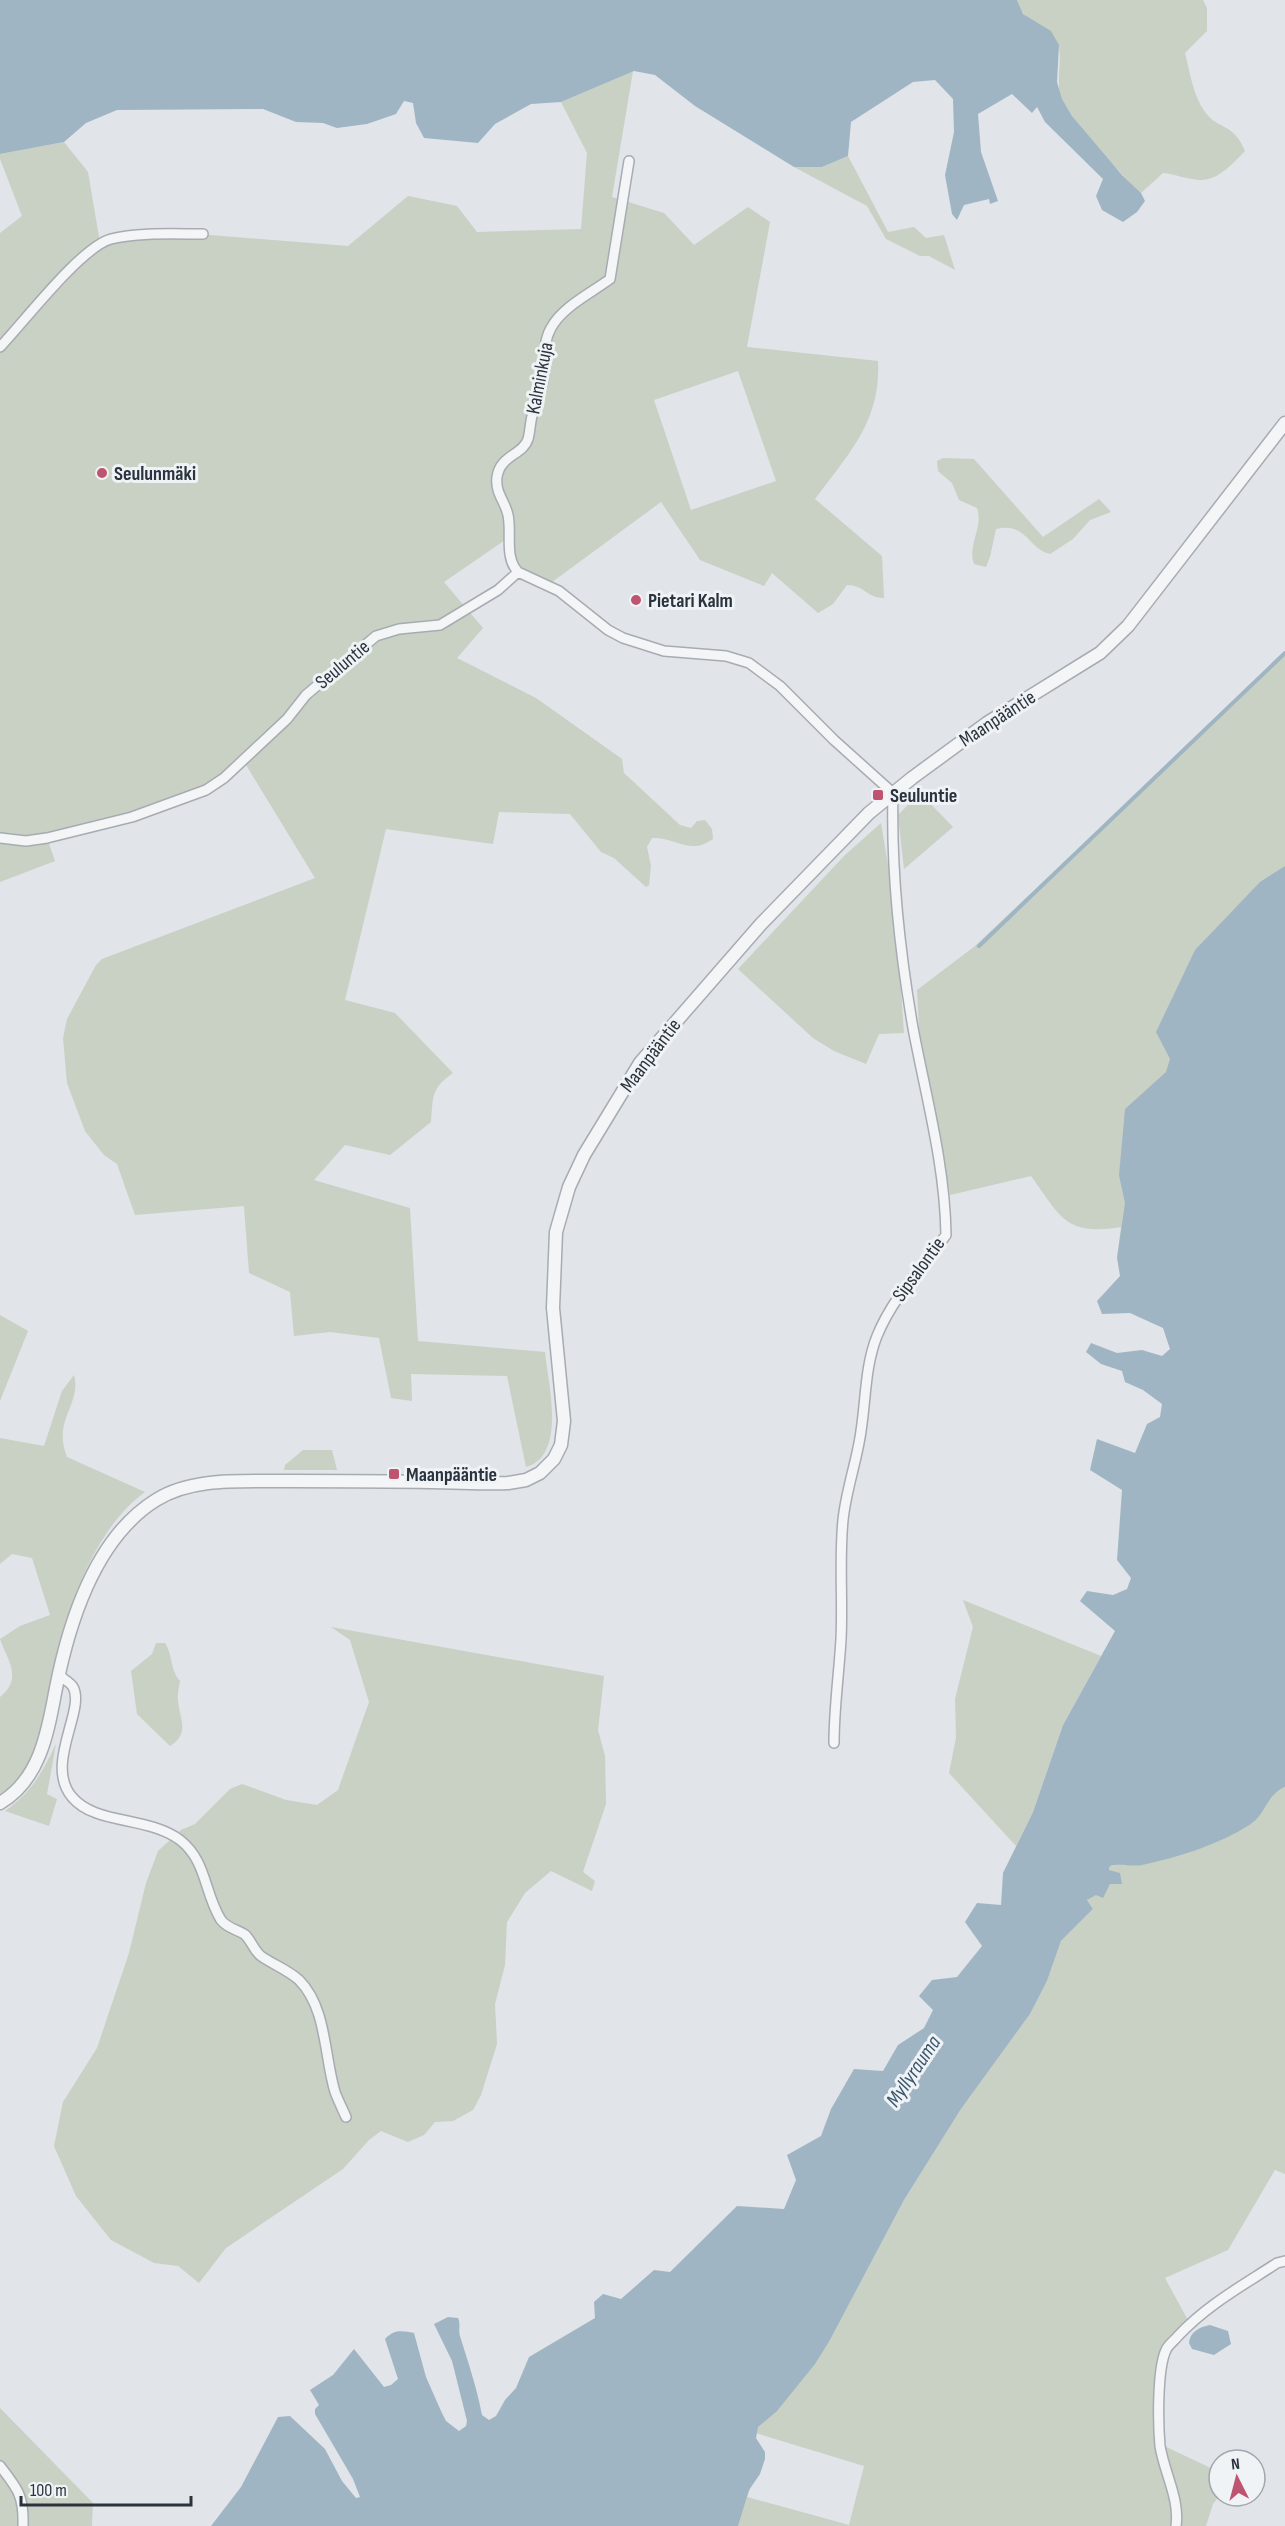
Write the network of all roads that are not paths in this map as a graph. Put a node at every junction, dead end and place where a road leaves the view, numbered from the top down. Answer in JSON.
{"nodes":[{"id":1,"x":629,"y":161,"type":"dead end"},
{"id":2,"x":203,"y":234,"type":"dead end"},
{"id":3,"x":0,"y":347,"type":"edge"},
{"id":4,"x":1285,"y":423,"type":"edge"},
{"id":5,"x":518,"y":572,"type":"junction"},
{"id":6,"x":893,"y":792,"type":"junction"},
{"id":7,"x":0,"y":838,"type":"edge"},
{"id":8,"x":59,"y":1676,"type":"junction"},
{"id":9,"x":834,"y":1743,"type":"dead end"},
{"id":10,"x":0,"y":1803,"type":"edge"},
{"id":11,"x":346,"y":2117,"type":"dead end"},
{"id":12,"x":1285,"y":2261,"type":"edge"},
{"id":13,"x":0,"y":2466,"type":"edge"},
{"id":14,"x":23,"y":2526,"type":"edge"},
{"id":15,"x":1176,"y":2526,"type":"edge"}],
"edges":[{"from":1,"to":5,"type":"street","name":"Kalminkuja"},
{"from":2,"to":3,"type":"street"},
{"from":4,"to":6,"type":"street","name":"Maanpääntie"},
{"from":5,"to":6,"type":"street"},
{"from":5,"to":7,"type":"street","name":"Seuluntie"},
{"from":6,"to":8,"type":"street","name":"Maanpääntie"},
{"from":6,"to":9,"type":"street","name":"Sipsalontie"},
{"from":8,"to":10,"type":"street","name":"Maanpääntie"},
{"from":8,"to":11,"type":"street"},
{"from":12,"to":15,"type":"street"},
{"from":13,"to":14,"type":"street"}]}
